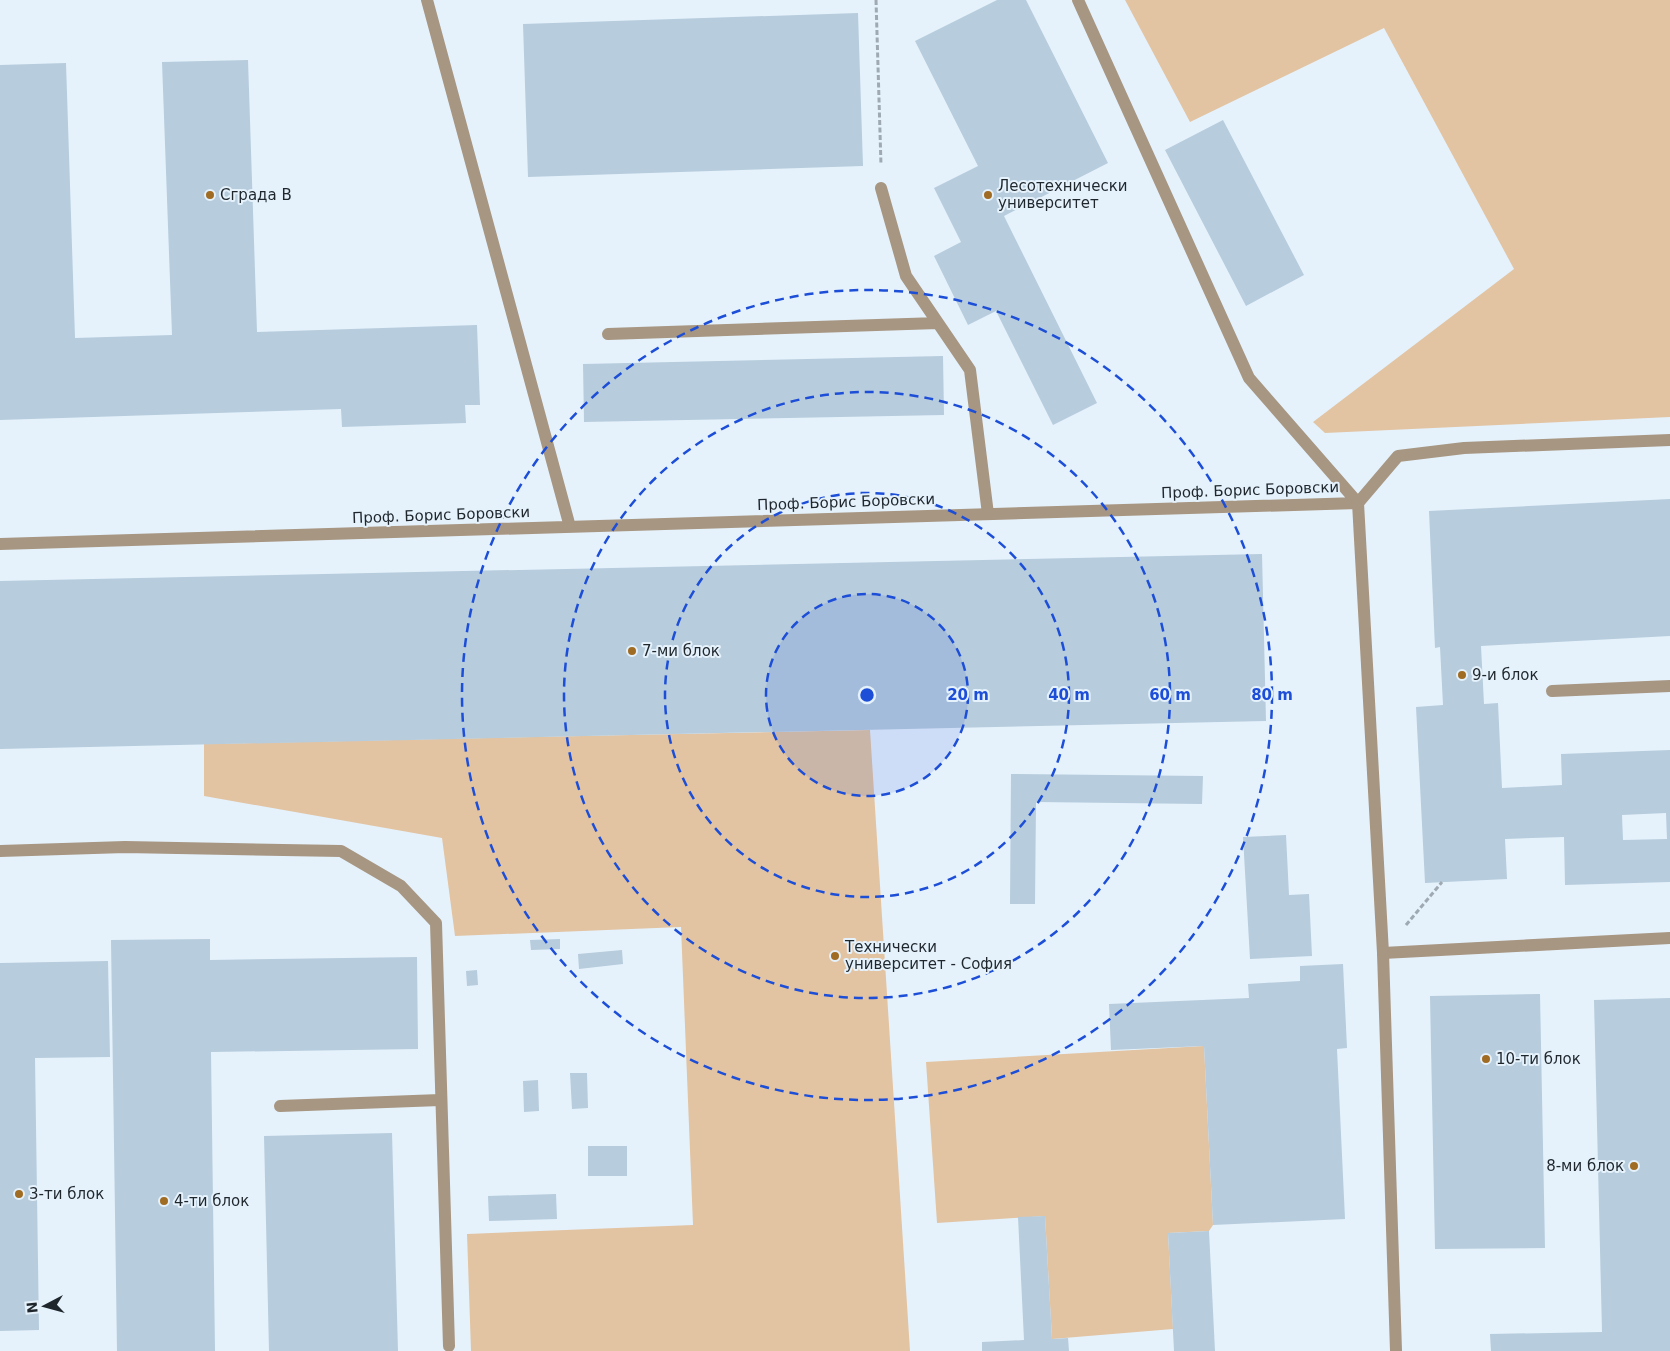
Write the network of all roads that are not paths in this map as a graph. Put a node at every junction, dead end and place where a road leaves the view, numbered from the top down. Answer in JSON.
{"nodes":[{"id":1,"x":427,"y":0,"type":"edge"},
{"id":2,"x":1078,"y":0,"type":"edge"},
{"id":3,"x":882,"y":188,"type":"road end"},
{"id":4,"x":938,"y":323,"type":"junction"},
{"id":5,"x":608,"y":334,"type":"dead end"},
{"id":6,"x":1670,"y":440,"type":"edge"},
{"id":7,"x":1358,"y":502,"type":"junction"},
{"id":8,"x":988,"y":514,"type":"junction"},
{"id":9,"x":570,"y":527,"type":"junction"},
{"id":10,"x":0,"y":544,"type":"edge"},
{"id":11,"x":1670,"y":686,"type":"edge"},
{"id":12,"x":1552,"y":691,"type":"dead end"},
{"id":13,"x":0,"y":851,"type":"edge"},
{"id":14,"x":1670,"y":938,"type":"edge"},
{"id":15,"x":1383,"y":953,"type":"junction"},
{"id":16,"x":440,"y":1100,"type":"junction"},
{"id":17,"x":280,"y":1106,"type":"dead end"},
{"id":18,"x":449,"y":1346,"type":"dead end"},
{"id":19,"x":1396,"y":1351,"type":"edge"}],
"edges":[{"from":1,"to":9,"type":"street"},
{"from":2,"to":7,"type":"street"},
{"from":3,"to":4,"type":"street"},
{"from":4,"to":5,"type":"street"},
{"from":4,"to":8,"type":"street"},
{"from":6,"to":7,"type":"street","name":"Проф. Борис Боровски"},
{"from":7,"to":8,"type":"street","name":"Проф. Борис Боровски"},
{"from":7,"to":15,"type":"street"},
{"from":8,"to":9,"type":"street","name":"Проф. Борис Боровски"},
{"from":9,"to":10,"type":"street","name":"Проф. Борис Боровски"},
{"from":11,"to":12,"type":"street"},
{"from":13,"to":16,"type":"street"},
{"from":14,"to":15,"type":"street"},
{"from":15,"to":19,"type":"street"},
{"from":16,"to":17,"type":"street"},
{"from":16,"to":18,"type":"street"}]}
